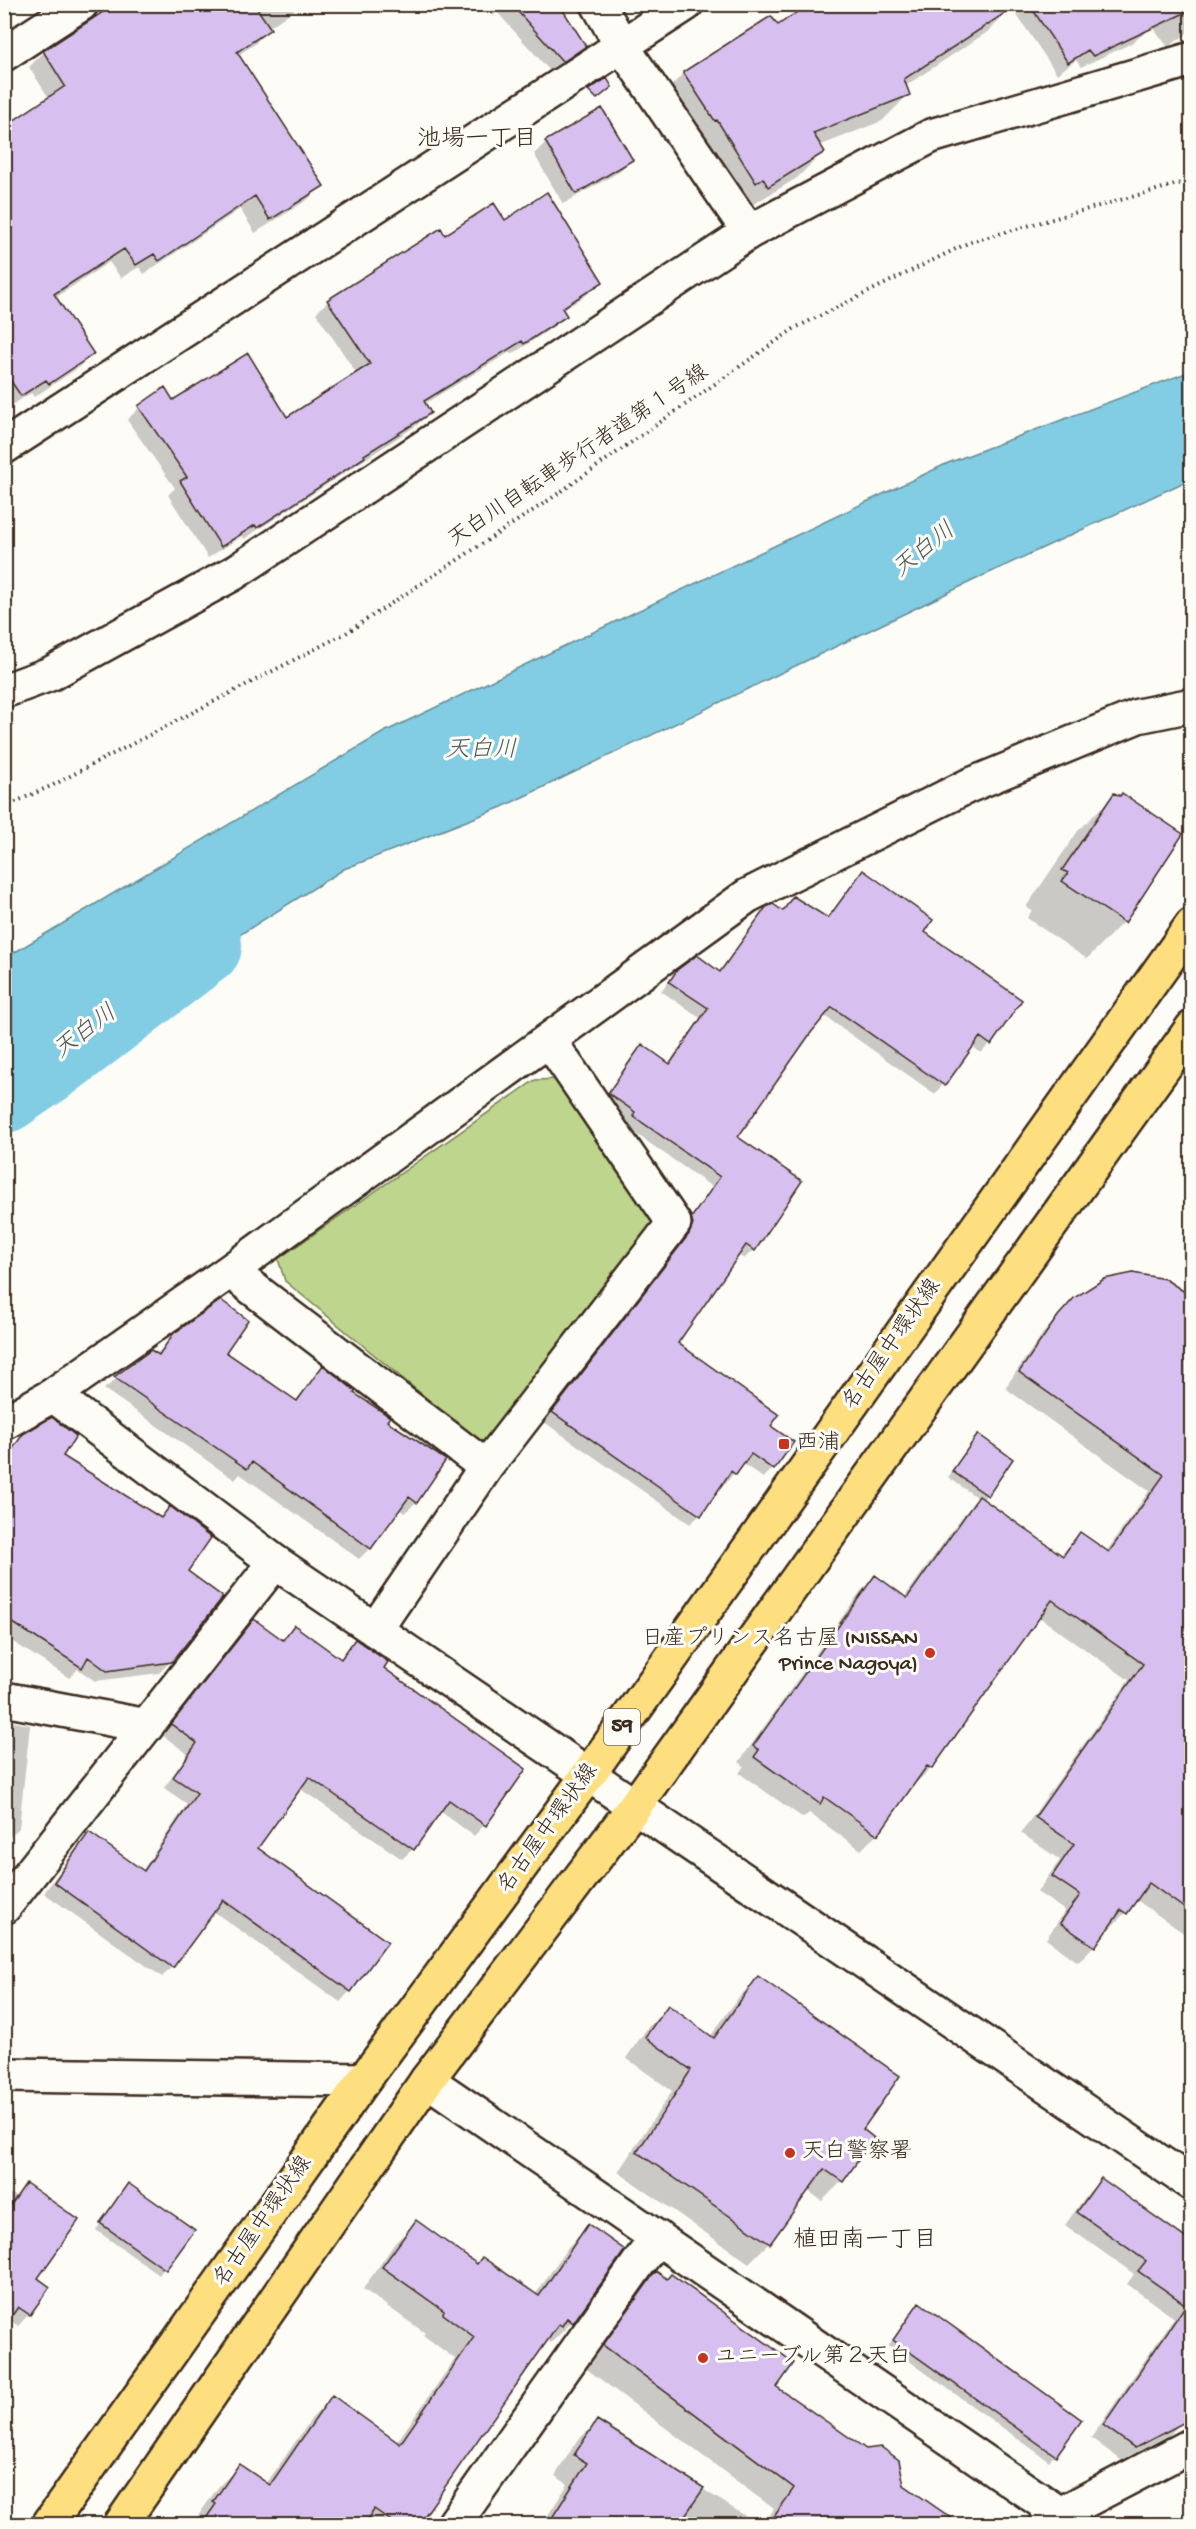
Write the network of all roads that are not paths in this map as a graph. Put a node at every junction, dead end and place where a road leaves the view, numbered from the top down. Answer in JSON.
{"nodes":[{"id":1,"x":81,"y":4,"type":"edge"},
{"id":2,"x":598,"y":4,"type":"edge"},
{"id":3,"x":686,"y":4,"type":"edge"},
{"id":4,"x":622,"y":46,"type":"junction"},
{"id":5,"x":4,"y":54,"type":"edge"},
{"id":6,"x":1191,"y":59,"type":"edge"},
{"id":7,"x":749,"y":232,"type":"junction"},
{"id":8,"x":4,"y":447,"type":"edge"},
{"id":9,"x":4,"y":691,"type":"edge"},
{"id":10,"x":1191,"y":705,"type":"edge"},
{"id":11,"x":1191,"y":926,"type":"edge"},
{"id":12,"x":1191,"y":1028,"type":"edge"},
{"id":13,"x":549,"y":1040,"type":"junction"},
{"id":14,"x":230,"y":1271,"type":"junction"},
{"id":15,"x":53,"y":1395,"type":"junction"},
{"id":16,"x":4,"y":1424,"type":"edge"},
{"id":17,"x":486,"y":1467,"type":"junction"},
{"id":18,"x":275,"y":1562,"type":"junction"},
{"id":19,"x":375,"y":1630,"type":"junction"},
{"id":20,"x":4,"y":1699,"type":"edge"},
{"id":21,"x":147,"y":1726,"type":"junction"},
{"id":22,"x":588,"y":1775,"type":"junction"},
{"id":23,"x":634,"y":1807,"type":"junction"},
{"id":24,"x":4,"y":1907,"type":"edge"},
{"id":25,"x":4,"y":2075,"type":"edge"},
{"id":26,"x":364,"y":2080,"type":"junction"},
{"id":27,"x":427,"y":2080,"type":"junction"},
{"id":28,"x":1191,"y":2184,"type":"edge"},
{"id":29,"x":657,"y":2237,"type":"junction"},
{"id":30,"x":1191,"y":2445,"type":"edge"},
{"id":31,"x":1053,"y":2519,"type":"edge"},
{"id":32,"x":49,"y":2524,"type":"edge"},
{"id":33,"x":121,"y":2524,"type":"edge"},
{"id":34,"x":454,"y":2524,"type":"edge"}],
"edges":[{"from":1,"to":5,"type":"street"},
{"from":2,"to":4,"type":"street"},
{"from":3,"to":4,"type":"street"},
{"from":4,"to":7,"type":"street"},
{"from":4,"to":8,"type":"street"},
{"from":6,"to":7,"type":"street"},
{"from":7,"to":9,"type":"street"},
{"from":10,"to":13,"type":"street"},
{"from":11,"to":22,"type":"main road","name":"名古屋中環状線","number":"59"},
{"from":12,"to":23,"type":"main road","number":"59"},
{"from":13,"to":14,"type":"street"},
{"from":13,"to":17,"type":"street"},
{"from":14,"to":15,"type":"street"},
{"from":14,"to":17,"type":"street"},
{"from":15,"to":16,"type":"street"},
{"from":15,"to":18,"type":"street"},
{"from":17,"to":19,"type":"street"},
{"from":18,"to":19,"type":"street"},
{"from":18,"to":21,"type":"street"},
{"from":19,"to":22,"type":"street"},
{"from":20,"to":21,"type":"street"},
{"from":21,"to":24,"type":"street"},
{"from":22,"to":23,"type":"street"},
{"from":22,"to":26,"type":"main road","name":"名古屋中環状線","number":"59"},
{"from":23,"to":27,"type":"main road","number":"59"},
{"from":23,"to":28,"type":"street"},
{"from":25,"to":26,"type":"street"},
{"from":26,"to":32,"type":"main road","name":"名古屋中環状線","number":"59"},
{"from":27,"to":29,"type":"street"},
{"from":27,"to":33,"type":"main road","number":"59"},
{"from":29,"to":31,"type":"street"},
{"from":29,"to":34,"type":"street"},
{"from":30,"to":31,"type":"street"}]}
